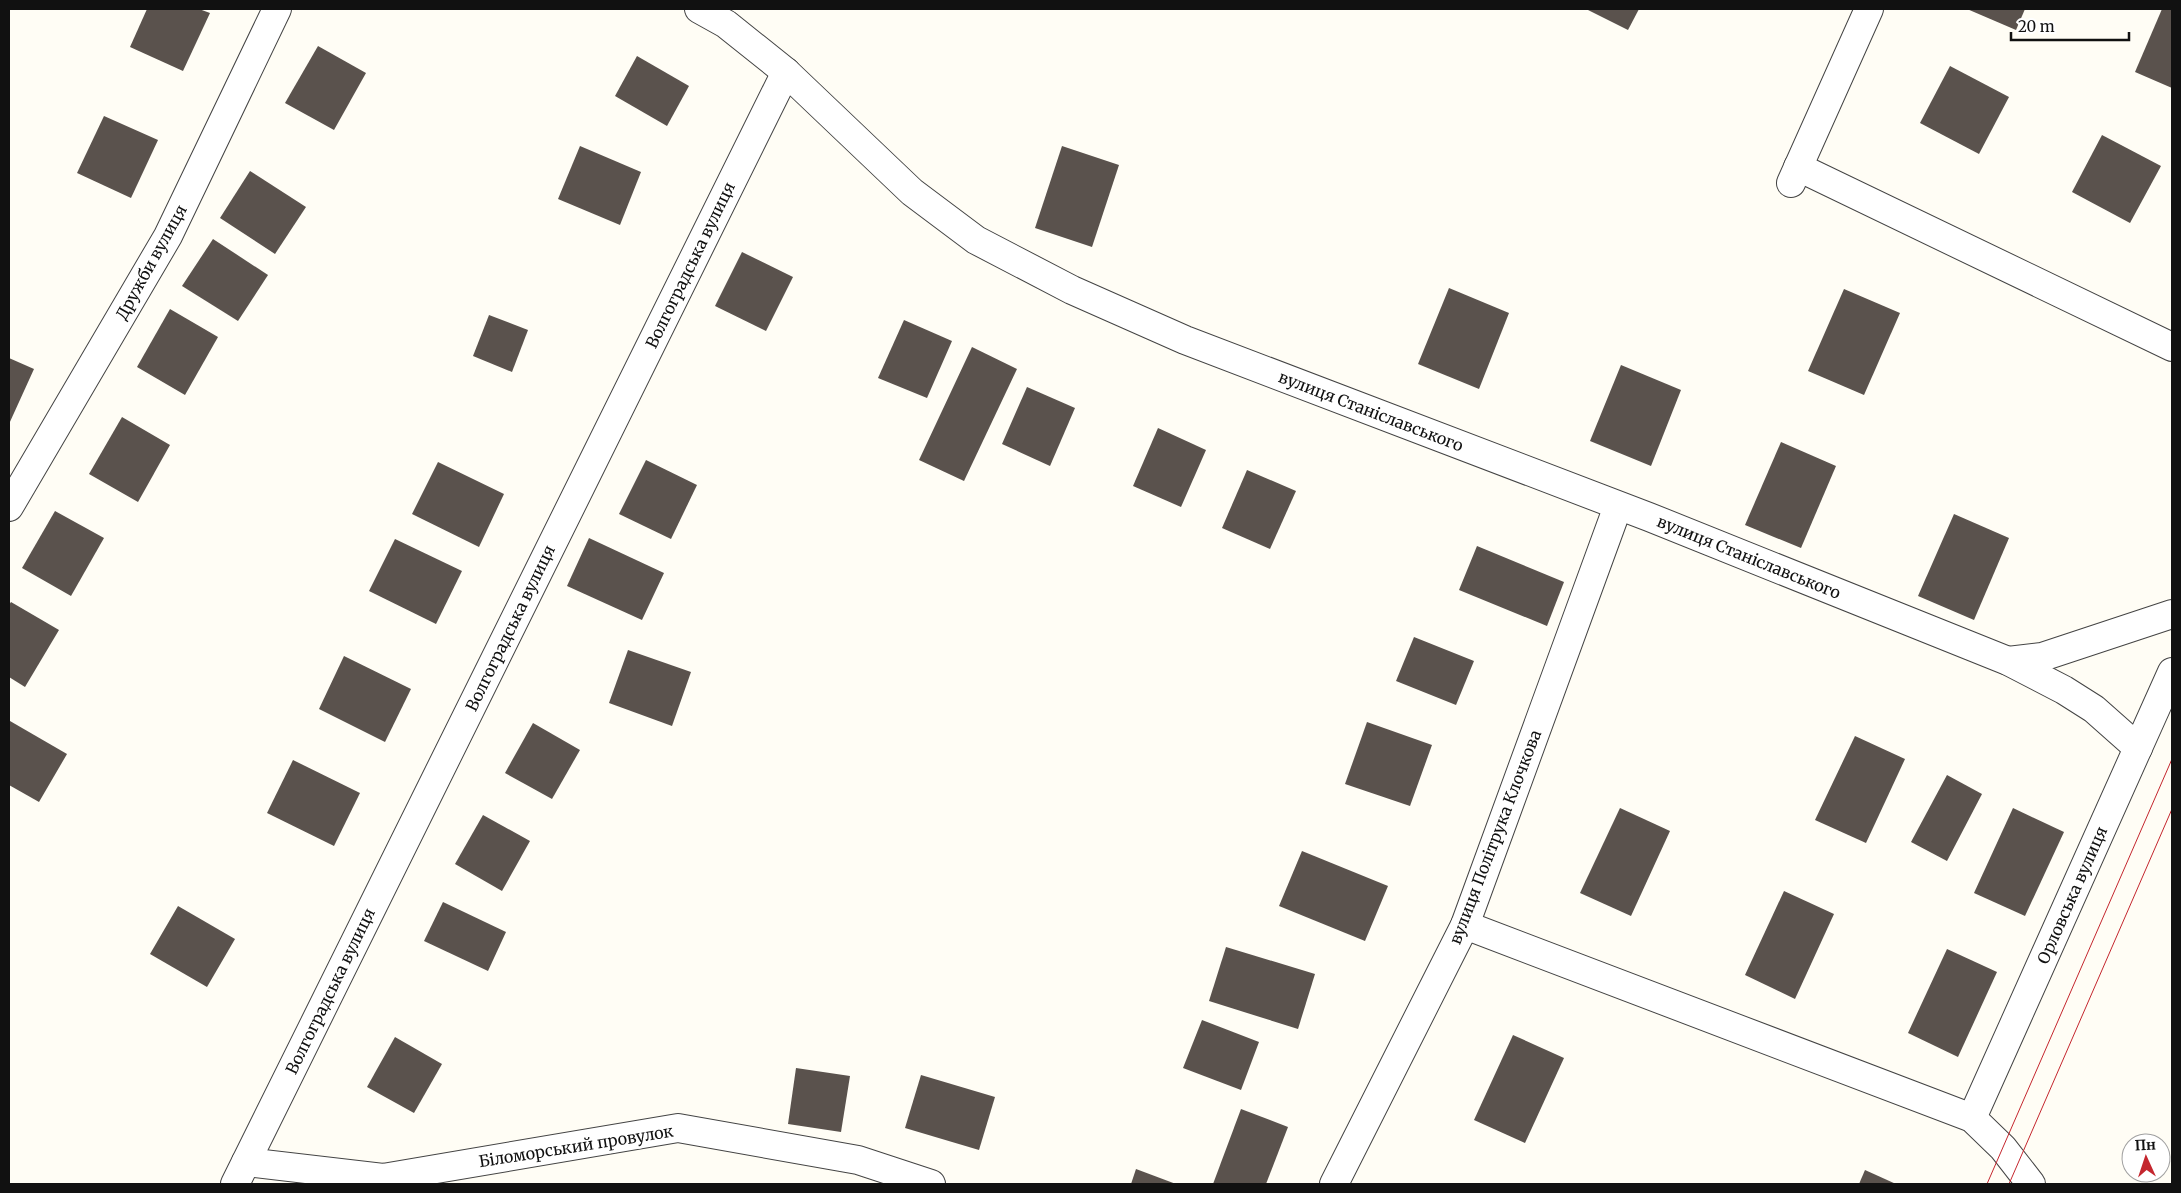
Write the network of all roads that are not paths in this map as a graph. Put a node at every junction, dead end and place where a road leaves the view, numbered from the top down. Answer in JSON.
{"nodes":[{"id":1,"x":277,"y":9,"type":"edge"},
{"id":2,"x":698,"y":9,"type":"edge"},
{"id":3,"x":1869,"y":9,"type":"edge"},
{"id":4,"x":786,"y":72,"type":"junction"},
{"id":5,"x":2172,"y":347,"type":"edge"},
{"id":6,"x":1618,"y":506,"type":"junction"},
{"id":7,"x":9,"y":507,"type":"edge"},
{"id":8,"x":2172,"y":614,"type":"edge"},
{"id":9,"x":2008,"y":661,"type":"junction"},
{"id":10,"x":2172,"y":672,"type":"edge"},
{"id":11,"x":2138,"y":748,"type":"junction"},
{"id":12,"x":1464,"y":925,"type":"junction"},
{"id":13,"x":1972,"y":1118,"type":"junction"},
{"id":14,"x":240,"y":1173,"type":"edge"},
{"id":15,"x":931,"y":1184,"type":"edge"},
{"id":16,"x":1334,"y":1184,"type":"edge"},
{"id":17,"x":2031,"y":1184,"type":"edge"}],
"edges":[{"from":1,"to":7,"type":"street","name":"Дружби вулиця"},
{"from":2,"to":4,"type":"street","name":"вулиця Станіславського"},
{"from":3,"to":5,"type":"street"},
{"from":4,"to":6,"type":"street","name":"вулиця Станіславського"},
{"from":4,"to":14,"type":"street","name":"Волгоградська вулиця"},
{"from":6,"to":9,"type":"street","name":"вулиця Станіславського"},
{"from":6,"to":12,"type":"street","name":"вулиця Політрука Клочкова"},
{"from":8,"to":9,"type":"street","name":"вулиця Станіславського"},
{"from":9,"to":11,"type":"street","name":"вулиця Станіславського"},
{"from":10,"to":11,"type":"street","name":"Орловська вулиця"},
{"from":11,"to":13,"type":"street","name":"Орловська вулиця"},
{"from":12,"to":13,"type":"street"},
{"from":12,"to":16,"type":"street","name":"вулиця Політрука Клочкова"},
{"from":13,"to":17,"type":"street"},
{"from":14,"to":15,"type":"street","name":"Біломорський провулок"}]}
